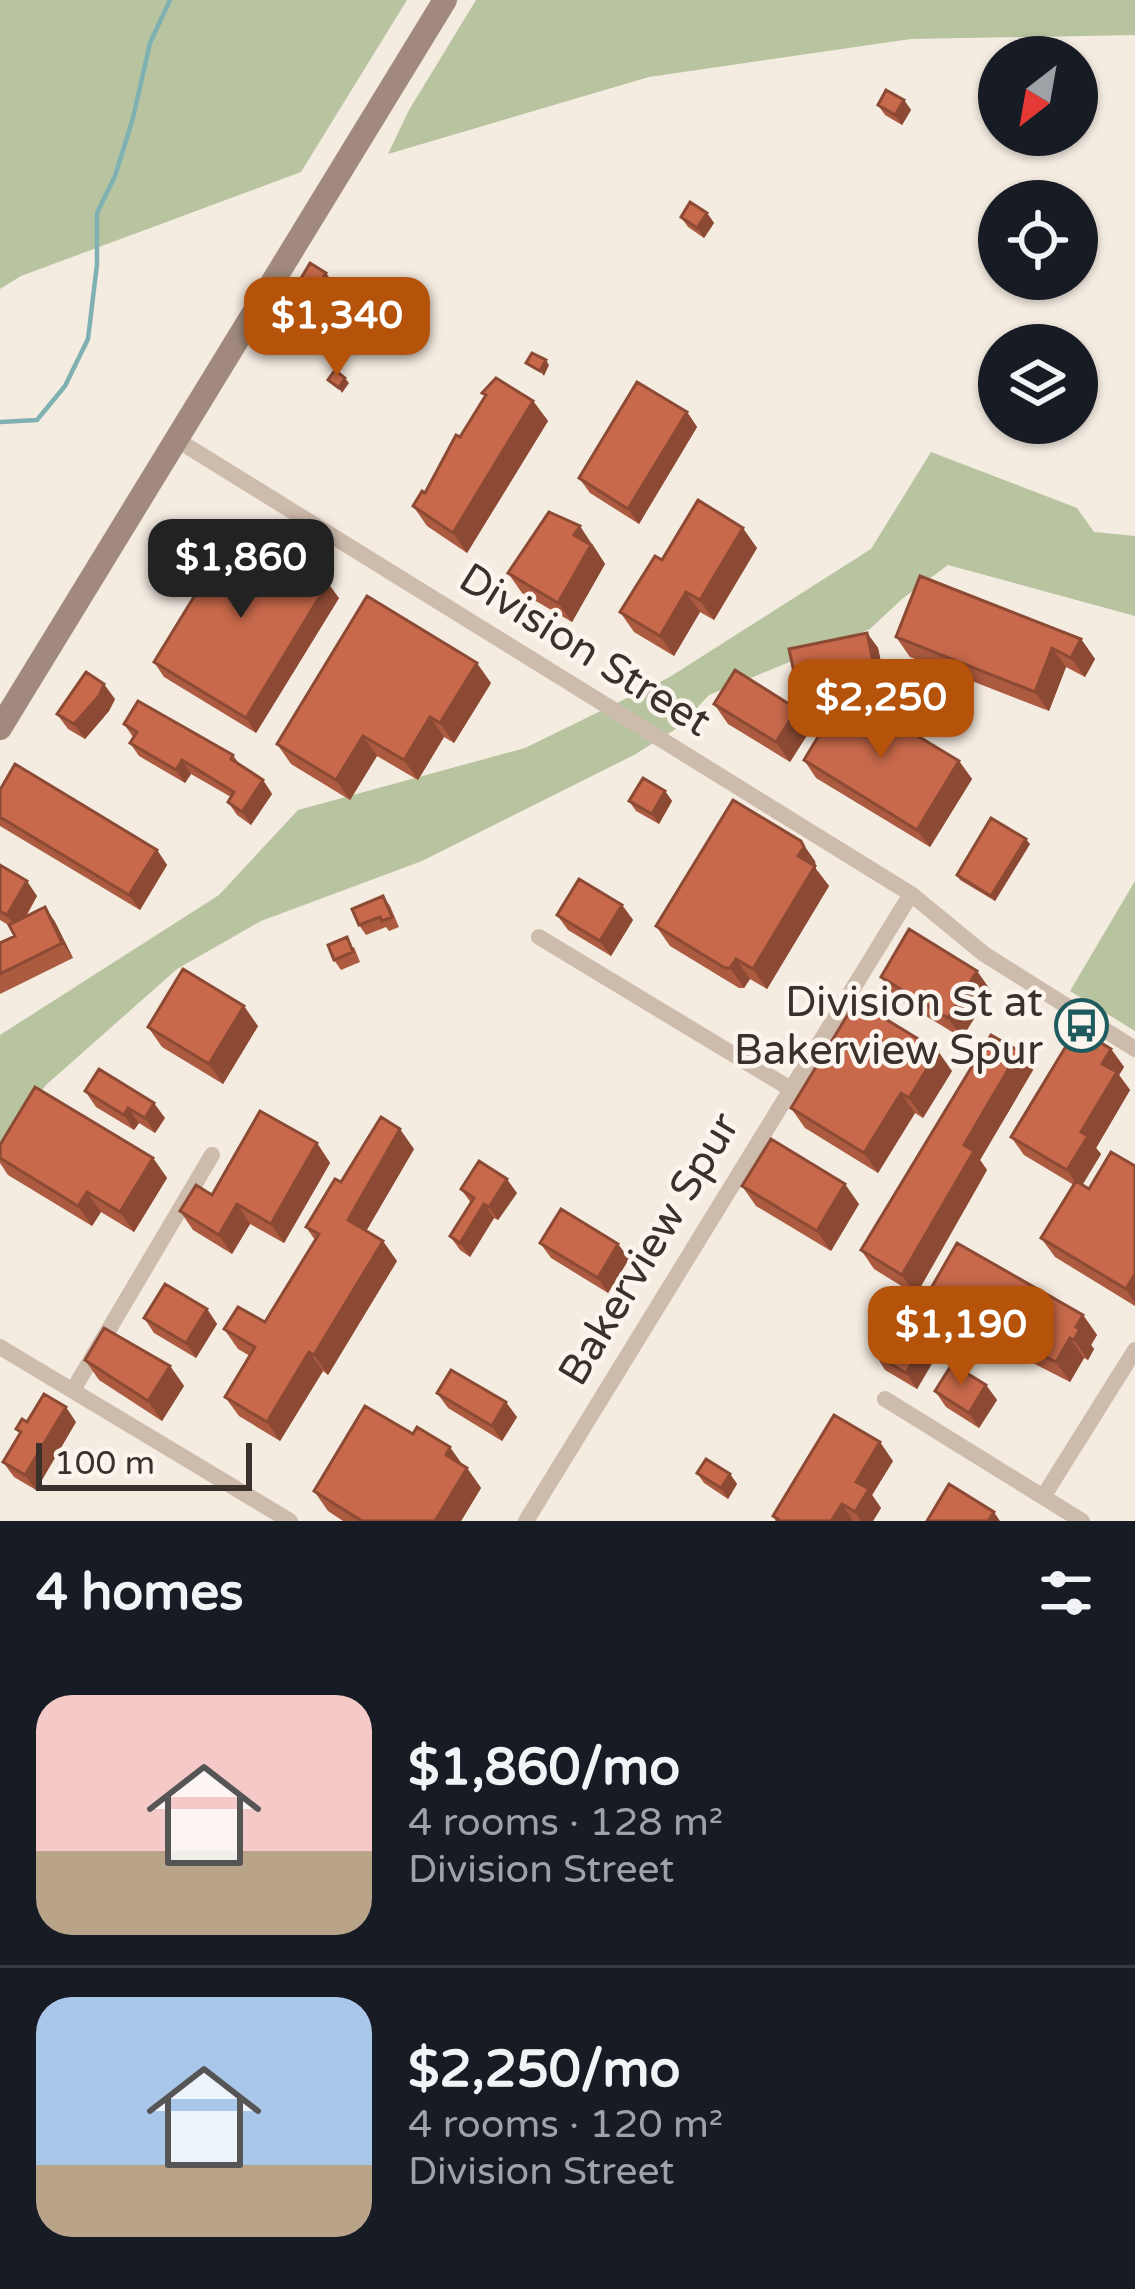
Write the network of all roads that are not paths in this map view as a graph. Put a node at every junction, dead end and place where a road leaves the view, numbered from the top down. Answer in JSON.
{"nodes":[{"id":1,"x":445,"y":0,"type":"edge"},
{"id":2,"x":174,"y":438,"type":"junction"},
{"id":3,"x":0,"y":728,"type":"edge"},
{"id":4,"x":911,"y":894,"type":"junction"},
{"id":5,"x":539,"y":937,"type":"dead end"},
{"id":6,"x":1135,"y":1049,"type":"edge"},
{"id":7,"x":789,"y":1088,"type":"junction"},
{"id":8,"x":212,"y":1155,"type":"dead end"},
{"id":9,"x":0,"y":1347,"type":"edge"},
{"id":10,"x":1135,"y":1350,"type":"edge"},
{"id":11,"x":73,"y":1390,"type":"junction"},
{"id":12,"x":885,"y":1399,"type":"dead end"},
{"id":13,"x":1043,"y":1497,"type":"junction"},
{"id":14,"x":290,"y":1521,"type":"edge"},
{"id":15,"x":526,"y":1521,"type":"edge"},
{"id":16,"x":1082,"y":1521,"type":"edge"}],
"edges":[{"from":1,"to":2,"type":"main road"},
{"from":2,"to":3,"type":"main road"},
{"from":2,"to":4,"type":"street","name":"Division Street"},
{"from":4,"to":6,"type":"street","name":"Division Street"},
{"from":4,"to":7,"type":"street","name":"Bakerview Spur"},
{"from":5,"to":7,"type":"street"},
{"from":7,"to":15,"type":"street","name":"Bakerview Spur"},
{"from":8,"to":11,"type":"street"},
{"from":9,"to":11,"type":"street"},
{"from":10,"to":13,"type":"street"},
{"from":11,"to":14,"type":"street"},
{"from":12,"to":13,"type":"street"},
{"from":13,"to":16,"type":"street"}]}
